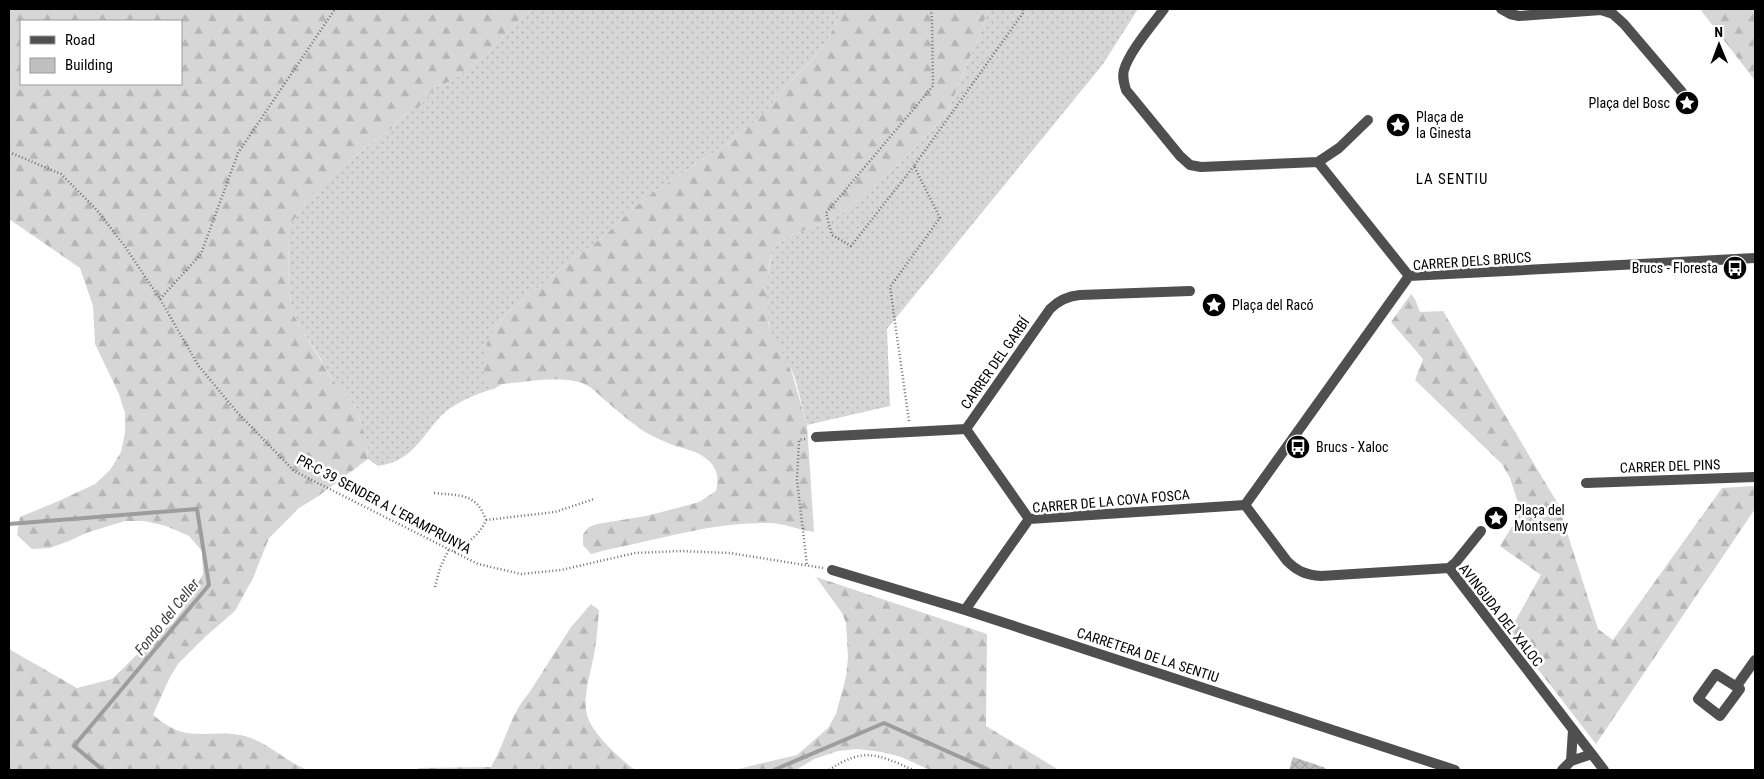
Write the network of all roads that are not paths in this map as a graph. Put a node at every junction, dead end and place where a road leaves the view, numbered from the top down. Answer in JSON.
{"nodes":[{"id":1,"x":1164,"y":9,"type":"edge"},
{"id":2,"x":1501,"y":9,"type":"edge"},
{"id":3,"x":1682,"y":92,"type":"dead end"},
{"id":4,"x":1368,"y":120,"type":"dead end"},
{"id":5,"x":1318,"y":162,"type":"junction"},
{"id":6,"x":1755,"y":258,"type":"edge"},
{"id":7,"x":1409,"y":276,"type":"junction"},
{"id":8,"x":1190,"y":291,"type":"dead end"},
{"id":9,"x":966,"y":429,"type":"junction"},
{"id":10,"x":816,"y":438,"type":"road end"},
{"id":11,"x":1755,"y":477,"type":"edge"},
{"id":12,"x":1586,"y":484,"type":"dead end"},
{"id":13,"x":1245,"y":504,"type":"junction"},
{"id":14,"x":1029,"y":519,"type":"junction"},
{"id":15,"x":1481,"y":531,"type":"dead end"},
{"id":16,"x":1449,"y":568,"type":"junction"},
{"id":17,"x":832,"y":570,"type":"road end"},
{"id":18,"x":966,"y":610,"type":"junction"},
{"id":19,"x":1755,"y":660,"type":"edge"},
{"id":20,"x":1736,"y":686,"type":"dead end"},
{"id":21,"x":1573,"y":730,"type":"junction"},
{"id":22,"x":1592,"y":754,"type":"junction"},
{"id":23,"x":1571,"y":761,"type":"junction"},
{"id":24,"x":1455,"y":770,"type":"edge"},
{"id":25,"x":1562,"y":770,"type":"edge"},
{"id":26,"x":1604,"y":770,"type":"edge"}],
"edges":[{"from":1,"to":5,"type":"street"},
{"from":2,"to":3,"type":"street"},
{"from":4,"to":5,"type":"street"},
{"from":5,"to":7,"type":"street"},
{"from":6,"to":7,"type":"street","name":"CARRER DELS BRUCS"},
{"from":7,"to":13,"type":"street","name":"CARRER DELS BRUCS"},
{"from":8,"to":9,"type":"street","name":"CARRER DEL GARBÍ"},
{"from":9,"to":10,"type":"street","name":"CARRER DEL GARBÍ"},
{"from":9,"to":14,"type":"street"},
{"from":11,"to":12,"type":"street","name":"CARRER DEL PINS"},
{"from":13,"to":14,"type":"street","name":"CARRER DE LA COVA FOSCA"},
{"from":13,"to":16,"type":"street","name":"AVINGUDA DEL XALOC"},
{"from":14,"to":18,"type":"street","name":"CARRER DE LA COVA FOSCA"},
{"from":15,"to":16,"type":"street"},
{"from":16,"to":21,"type":"street","name":"AVINGUDA DEL XALOC"},
{"from":17,"to":18,"type":"street","name":"CARRETERA DE LA SENTIU"},
{"from":18,"to":24,"type":"street","name":"CARRETERA DE LA SENTIU"},
{"from":19,"to":20,"type":"street"},
{"from":21,"to":22,"type":"street","name":"AVINGUDA DEL XALOC"},
{"from":21,"to":23,"type":"street"},
{"from":22,"to":23,"type":"street"},
{"from":22,"to":26,"type":"street","name":"AVINGUDA DEL XALOC"},
{"from":23,"to":25,"type":"street"}]}
